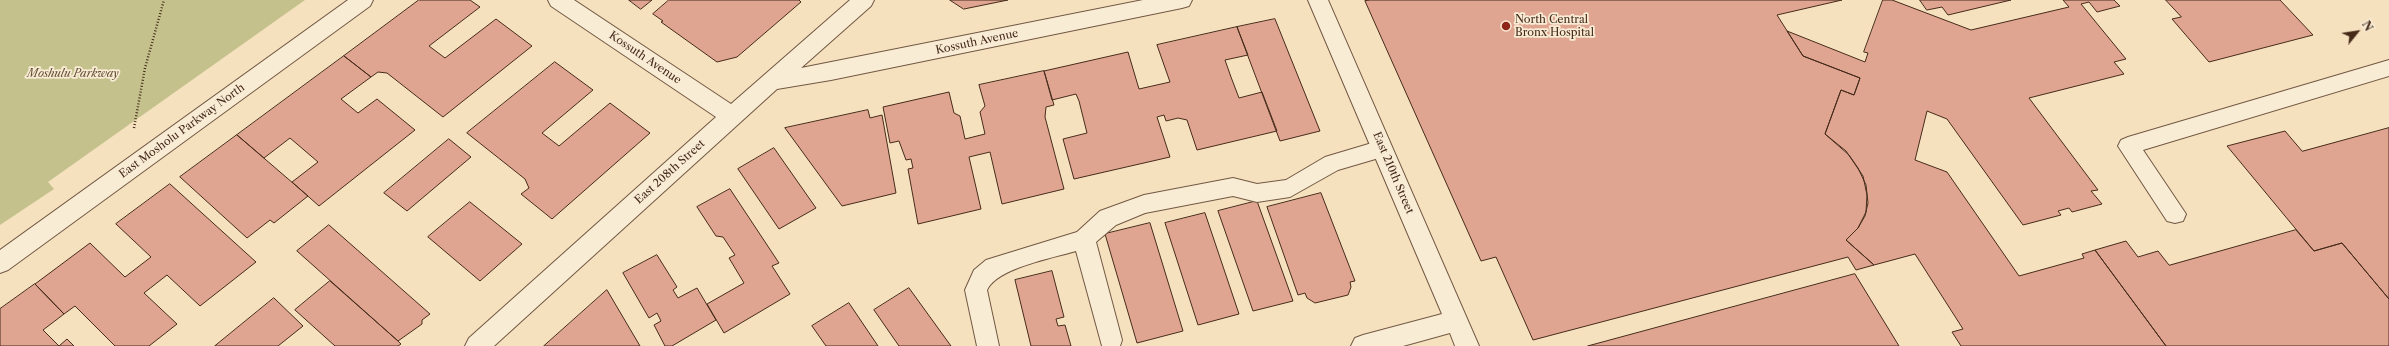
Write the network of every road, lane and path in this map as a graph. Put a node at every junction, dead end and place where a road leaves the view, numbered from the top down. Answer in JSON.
{"nodes":[{"id":1,"x":164,"y":0,"type":"edge"},
{"id":2,"x":363,"y":0,"type":"edge"},
{"id":3,"x":558,"y":0,"type":"edge"},
{"id":4,"x":864,"y":0,"type":"edge"},
{"id":5,"x":1182,"y":0,"type":"edge"},
{"id":6,"x":1318,"y":0,"type":"edge"},
{"id":7,"x":2389,"y":68,"type":"edge"},
{"id":8,"x":772,"y":81,"type":"junction"},
{"id":9,"x":732,"y":116,"type":"junction"},
{"id":10,"x":134,"y":128,"type":"dead end"},
{"id":11,"x":1382,"y":149,"type":"junction"},
{"id":12,"x":2175,"y":214,"type":"dead end"},
{"id":13,"x":1084,"y":239,"type":"junction"},
{"id":14,"x":0,"y":263,"type":"edge"},
{"id":15,"x":1456,"y":321,"type":"junction"},
{"id":16,"x":1111,"y":340,"type":"dead end"},
{"id":17,"x":477,"y":346,"type":"edge"},
{"id":18,"x":988,"y":346,"type":"edge"},
{"id":19,"x":1363,"y":346,"type":"edge"},
{"id":20,"x":1467,"y":346,"type":"edge"}],
"edges":[{"from":1,"to":10,"type":"path"},
{"from":2,"to":14,"type":"street","name":"East Mosholu Parkway North"},
{"from":3,"to":9,"type":"street","name":"Kossuth Avenue"},
{"from":4,"to":8,"type":"street","name":"East 208th Street"},
{"from":5,"to":8,"type":"street","name":"Kossuth Avenue"},
{"from":6,"to":11,"type":"street","name":"East 210th Street"},
{"from":7,"to":12,"type":"lane"},
{"from":8,"to":9,"type":"street","name":"East 208th Street"},
{"from":9,"to":17,"type":"street","name":"East 208th Street"},
{"from":11,"to":13,"type":"lane"},
{"from":11,"to":15,"type":"street","name":"East 210th Street"},
{"from":13,"to":16,"type":"lane"},
{"from":13,"to":18,"type":"lane"},
{"from":15,"to":19,"type":"street"},
{"from":15,"to":20,"type":"street","name":"East 210th Street"}]}
